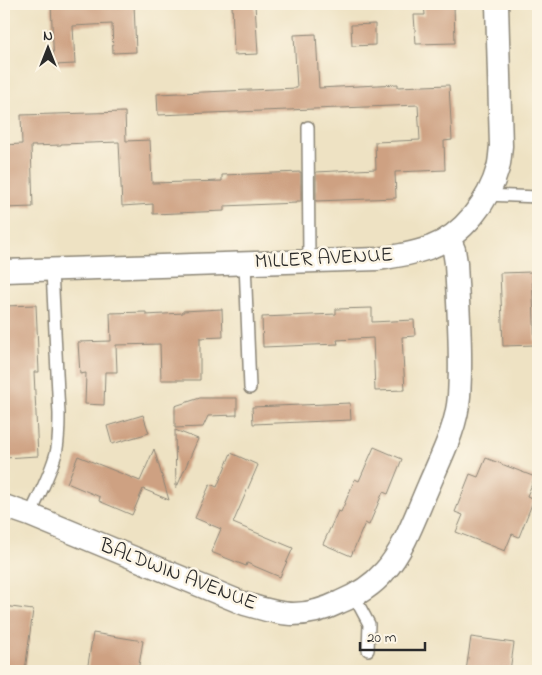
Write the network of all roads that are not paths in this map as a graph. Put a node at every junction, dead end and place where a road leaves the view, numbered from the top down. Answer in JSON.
{"nodes":[{"id":1,"x":497,"y":4,"type":"edge"},
{"id":2,"x":308,"y":127,"type":"dead end"},
{"id":3,"x":486,"y":195,"type":"junction"},
{"id":4,"x":538,"y":197,"type":"edge"},
{"id":5,"x":449,"y":238,"type":"junction"},
{"id":6,"x":309,"y":261,"type":"junction"},
{"id":7,"x":245,"y":263,"type":"junction"},
{"id":8,"x":52,"y":270,"type":"junction"},
{"id":9,"x":4,"y":272,"type":"edge"},
{"id":10,"x":250,"y":388,"type":"dead end"},
{"id":11,"x":4,"y":506,"type":"edge"},
{"id":12,"x":30,"y":515,"type":"junction"},
{"id":13,"x":354,"y":596,"type":"junction"},
{"id":14,"x":368,"y":650,"type":"dead end"}],
"edges":[{"from":1,"to":3,"type":"street","name":"MILLER AVENUE"},
{"from":2,"to":6,"type":"lane"},
{"from":3,"to":4,"type":"lane"},
{"from":3,"to":5,"type":"street","name":"MILLER AVENUE"},
{"from":5,"to":6,"type":"street","name":"MILLER AVENUE"},
{"from":5,"to":13,"type":"street","name":"BALDWIN AVENUE"},
{"from":6,"to":7,"type":"street","name":"MILLER AVENUE"},
{"from":7,"to":8,"type":"street","name":"MILLER AVENUE"},
{"from":7,"to":10,"type":"lane"},
{"from":8,"to":9,"type":"street","name":"MILLER AVENUE"},
{"from":8,"to":12,"type":"lane"},
{"from":11,"to":12,"type":"street","name":"BALDWIN AVENUE"},
{"from":12,"to":13,"type":"street","name":"BALDWIN AVENUE"},
{"from":13,"to":14,"type":"lane"}]}
